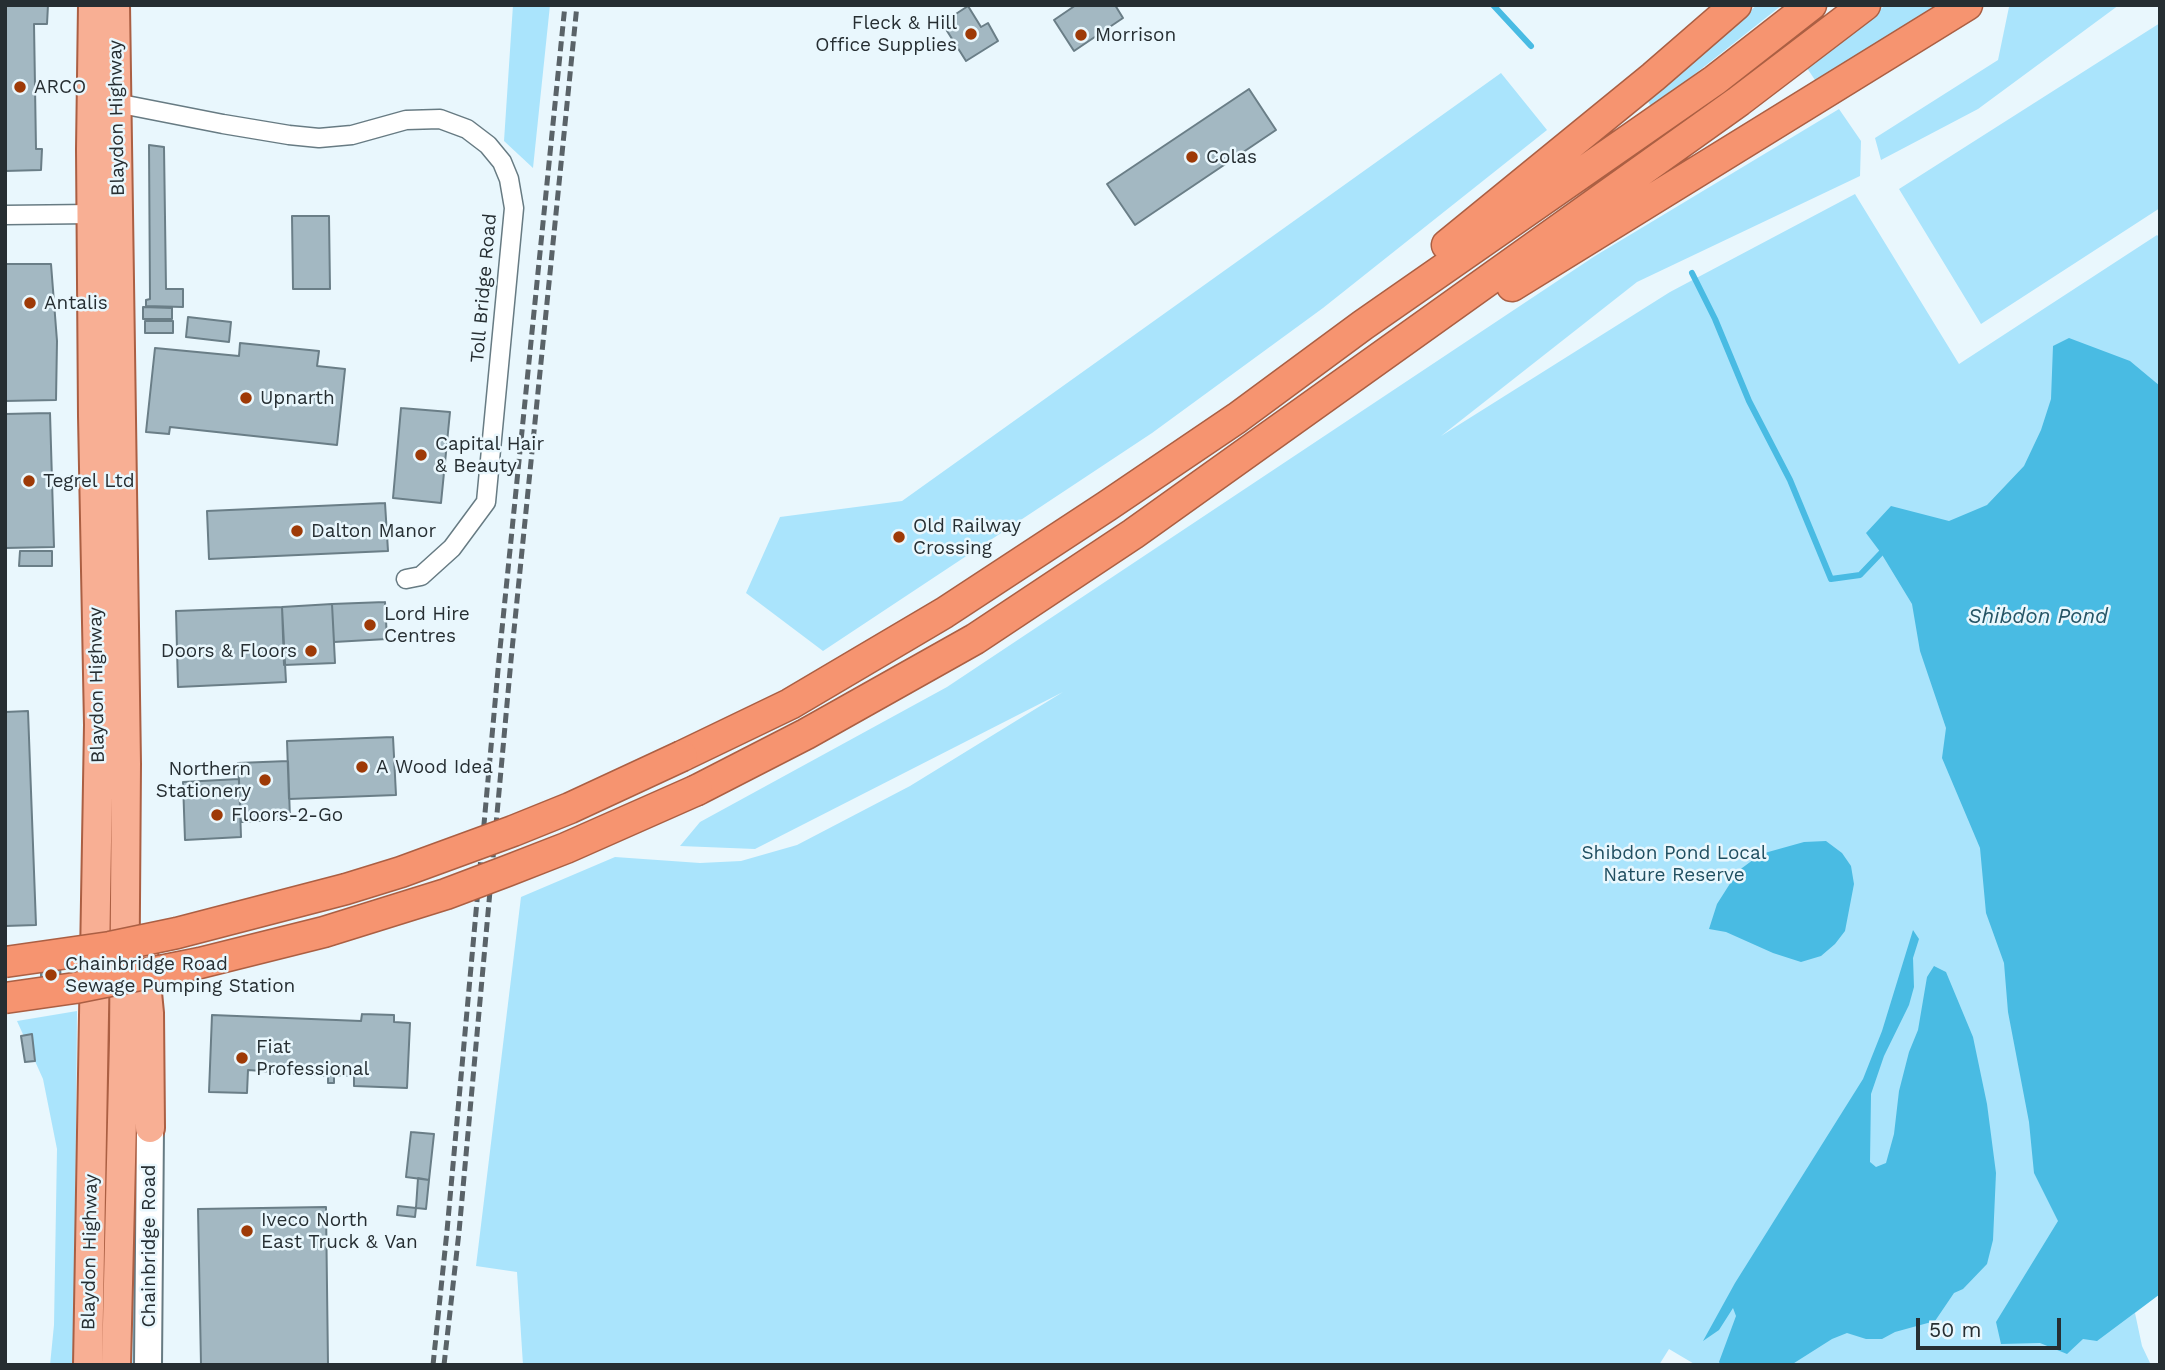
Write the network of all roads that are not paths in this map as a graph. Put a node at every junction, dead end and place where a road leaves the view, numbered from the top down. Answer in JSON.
{"nodes":[{"id":1,"x":75,"y":5,"type":"edge"},
{"id":2,"x":93,"y":5,"type":"edge"},
{"id":3,"x":115,"y":5,"type":"edge"},
{"id":4,"x":1736,"y":5,"type":"edge"},
{"id":5,"x":1811,"y":5,"type":"edge"},
{"id":6,"x":1865,"y":5,"type":"edge"},
{"id":7,"x":1968,"y":5,"type":"edge"},
{"id":8,"x":116,"y":103,"type":"junction"},
{"id":9,"x":91,"y":149,"type":"junction"},
{"id":10,"x":92,"y":214,"type":"junction"},
{"id":11,"x":5,"y":215,"type":"edge"},
{"id":12,"x":1449,"y":309,"type":"junction"},
{"id":13,"x":1363,"y":325,"type":"junction"},
{"id":14,"x":406,"y":579,"type":"dead end"},
{"id":15,"x":126,"y":764,"type":"junction"},
{"id":16,"x":5,"y":962,"type":"edge"},
{"id":17,"x":5,"y":998,"type":"edge"},
{"id":18,"x":150,"y":1128,"type":"joint"},
{"id":19,"x":88,"y":1365,"type":"edge"},
{"id":20,"x":116,"y":1365,"type":"edge"},
{"id":21,"x":148,"y":1365,"type":"edge"}],
"edges":[{"from":1,"to":9,"type":"main road"},
{"from":2,"to":9,"type":"main road","name":"Blaydon Highway"},
{"from":3,"to":8,"type":"main road","name":"Blaydon Highway"},
{"from":4,"to":13,"type":"highway"},
{"from":5,"to":13,"type":"highway"},
{"from":6,"to":12,"type":"highway"},
{"from":7,"to":12,"type":"highway"},
{"from":8,"to":14,"type":"street","name":"Toll Bridge Road"},
{"from":8,"to":15,"type":"main road","name":"Blaydon Highway"},
{"from":9,"to":10,"type":"main road","name":"Blaydon Highway"},
{"from":10,"to":11,"type":"street"},
{"from":10,"to":19,"type":"main road","name":"Blaydon Highway"},
{"from":12,"to":17,"type":"highway","bridge":true},
{"from":13,"to":16,"type":"highway","bridge":true},
{"from":15,"to":18,"type":"main road"},
{"from":15,"to":20,"type":"main road","name":"Blaydon Highway"},
{"from":18,"to":21,"type":"main road","name":"Chainbridge Road"}]}
